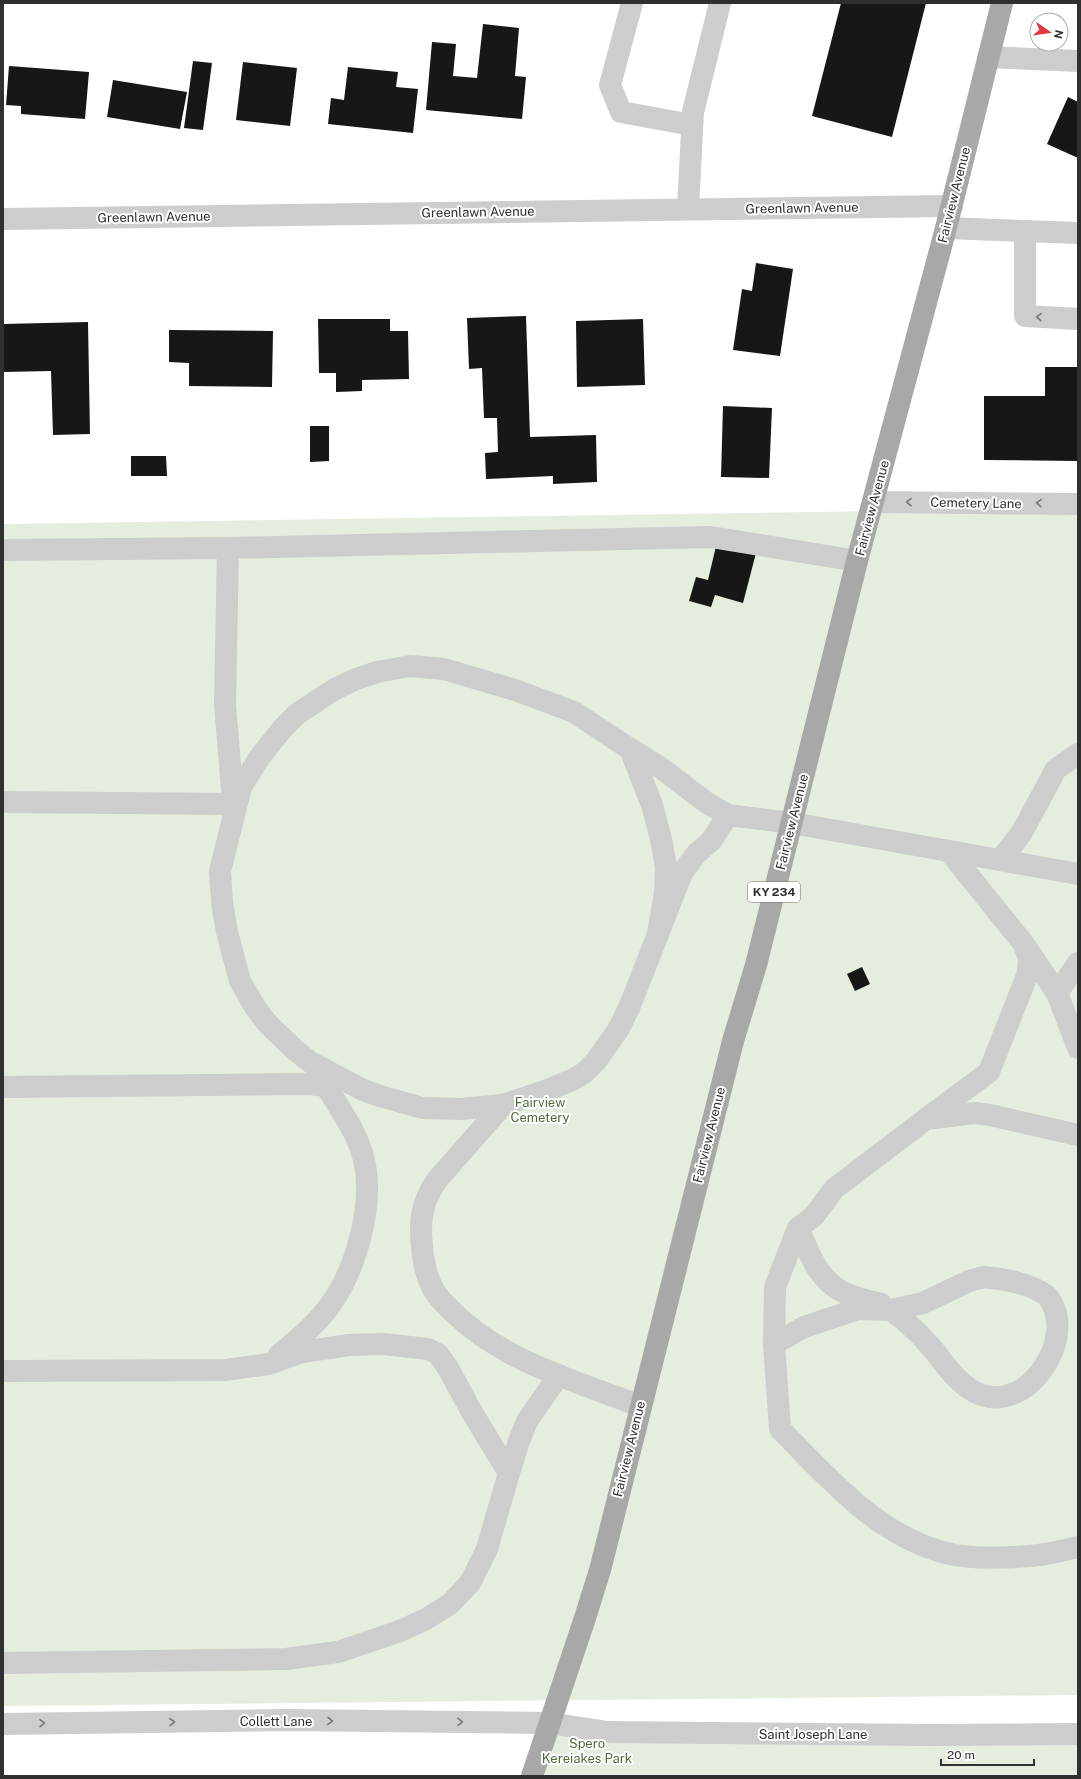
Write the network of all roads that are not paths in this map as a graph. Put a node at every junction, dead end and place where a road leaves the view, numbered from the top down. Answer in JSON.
{"nodes":[{"id":1,"x":632,"y":3,"type":"edge"},
{"id":2,"x":720,"y":3,"type":"edge"},
{"id":3,"x":1002,"y":3,"type":"edge"},
{"id":4,"x":988,"y":57,"type":"junction"},
{"id":5,"x":1078,"y":61,"type":"edge"},
{"id":6,"x":692,"y":125,"type":"junction"},
{"id":7,"x":952,"y":206,"type":"junction"},
{"id":8,"x":688,"y":209,"type":"junction"},
{"id":9,"x":3,"y":219,"type":"edge"},
{"id":10,"x":946,"y":228,"type":"junction"},
{"id":11,"x":1025,"y":231,"type":"junction"},
{"id":12,"x":1078,"y":233,"type":"edge"},
{"id":13,"x":1078,"y":319,"type":"edge"},
{"id":14,"x":874,"y":502,"type":"junction"},
{"id":15,"x":1078,"y":504,"type":"edge"},
{"id":16,"x":228,"y":548,"type":"junction"},
{"id":17,"x":3,"y":550,"type":"edge"},
{"id":18,"x":857,"y":561,"type":"junction"},
{"id":19,"x":630,"y":749,"type":"junction"},
{"id":20,"x":1078,"y":754,"type":"edge"},
{"id":21,"x":3,"y":802,"type":"edge"},
{"id":22,"x":236,"y":804,"type":"junction"},
{"id":23,"x":728,"y":815,"type":"junction"},
{"id":24,"x":792,"y":823,"type":"junction"},
{"id":25,"x":949,"y":851,"type":"junction"},
{"id":26,"x":1000,"y":860,"type":"junction"},
{"id":27,"x":1078,"y":874,"type":"edge"},
{"id":28,"x":658,"y":933,"type":"junction"},
{"id":29,"x":1023,"y":943,"type":"junction"},
{"id":30,"x":1078,"y":963,"type":"edge"},
{"id":31,"x":1058,"y":993,"type":"junction"},
{"id":32,"x":1078,"y":1048,"type":"edge"},
{"id":33,"x":313,"y":1064,"type":"junction"},
{"id":34,"x":326,"y":1086,"type":"junction"},
{"id":35,"x":3,"y":1087,"type":"edge"},
{"id":36,"x":503,"y":1105,"type":"junction"},
{"id":37,"x":926,"y":1119,"type":"junction"},
{"id":38,"x":1078,"y":1136,"type":"edge"},
{"id":39,"x":798,"y":1228,"type":"junction"},
{"id":40,"x":891,"y":1310,"type":"junction"},
{"id":41,"x":774,"y":1344,"type":"junction"},
{"id":42,"x":269,"y":1364,"type":"junction"},
{"id":43,"x":3,"y":1371,"type":"edge"},
{"id":44,"x":559,"y":1375,"type":"junction"},
{"id":45,"x":640,"y":1406,"type":"junction"},
{"id":46,"x":509,"y":1473,"type":"junction"},
{"id":47,"x":1078,"y":1546,"type":"edge"},
{"id":48,"x":3,"y":1663,"type":"edge"},
{"id":49,"x":549,"y":1723,"type":"junction"},
{"id":50,"x":3,"y":1724,"type":"edge"},
{"id":51,"x":1078,"y":1734,"type":"edge"},
{"id":52,"x":532,"y":1776,"type":"edge"}],
"edges":[{"from":1,"to":6,"type":"street"},
{"from":2,"to":6,"type":"street"},
{"from":3,"to":4,"type":"main road","name":"Fairview Avenue","number":"KY 234"},
{"from":4,"to":5,"type":"street"},
{"from":4,"to":7,"type":"main road","name":"Fairview Avenue","number":"KY 234"},
{"from":6,"to":8,"type":"street"},
{"from":7,"to":8,"type":"street","name":"Greenlawn Avenue"},
{"from":7,"to":10,"type":"main road","name":"Fairview Avenue","number":"KY 234"},
{"from":8,"to":9,"type":"street","name":"Greenlawn Avenue"},
{"from":10,"to":11,"type":"street"},
{"from":10,"to":14,"type":"main road","name":"Fairview Avenue","number":"KY 234"},
{"from":11,"to":12,"type":"street"},
{"from":13,"to":11,"type":"street","one_way":true},
{"from":15,"to":14,"type":"street","name":"Cemetery Lane","one_way":true},
{"from":14,"to":18,"type":"main road","name":"Fairview Avenue","number":"KY 234"},
{"from":16,"to":17,"type":"street"},
{"from":16,"to":18,"type":"street"},
{"from":16,"to":22,"type":"street"},
{"from":18,"to":24,"type":"main road","name":"Fairview Avenue","number":"KY 234"},
{"from":19,"to":22,"type":"street"},
{"from":19,"to":23,"type":"street"},
{"from":19,"to":28,"type":"street"},
{"from":20,"to":26,"type":"street"},
{"from":21,"to":22,"type":"street"},
{"from":22,"to":33,"type":"street"},
{"from":23,"to":24,"type":"street"},
{"from":23,"to":28,"type":"street"},
{"from":24,"to":25,"type":"street"},
{"from":24,"to":45,"type":"main road","name":"Fairview Avenue","number":"KY 234"},
{"from":25,"to":26,"type":"street"},
{"from":25,"to":29,"type":"street"},
{"from":26,"to":27,"type":"street"},
{"from":28,"to":36,"type":"street"},
{"from":29,"to":31,"type":"street"},
{"from":29,"to":37,"type":"street"},
{"from":30,"to":31,"type":"street"},
{"from":31,"to":32,"type":"street"},
{"from":33,"to":34,"type":"street"},
{"from":33,"to":36,"type":"street"},
{"from":34,"to":35,"type":"street"},
{"from":34,"to":42,"type":"street"},
{"from":36,"to":44,"type":"street"},
{"from":37,"to":38,"type":"street"},
{"from":37,"to":39,"type":"street"},
{"from":39,"to":40,"type":"street"},
{"from":39,"to":41,"type":"street"},
{"from":40,"to":40,"type":"street"},
{"from":40,"to":41,"type":"street"},
{"from":41,"to":47,"type":"street"},
{"from":42,"to":43,"type":"street"},
{"from":42,"to":46,"type":"street"},
{"from":44,"to":45,"type":"street"},
{"from":44,"to":46,"type":"street"},
{"from":45,"to":49,"type":"main road","name":"Fairview Avenue","number":"KY 234"},
{"from":46,"to":48,"type":"street"},
{"from":50,"to":49,"type":"street","name":"Collett Lane","one_way":true},
{"from":49,"to":51,"type":"street","name":"Saint Joseph Lane"},
{"from":49,"to":52,"type":"main road","name":"Fairview Avenue","number":"KY 234"}]}
